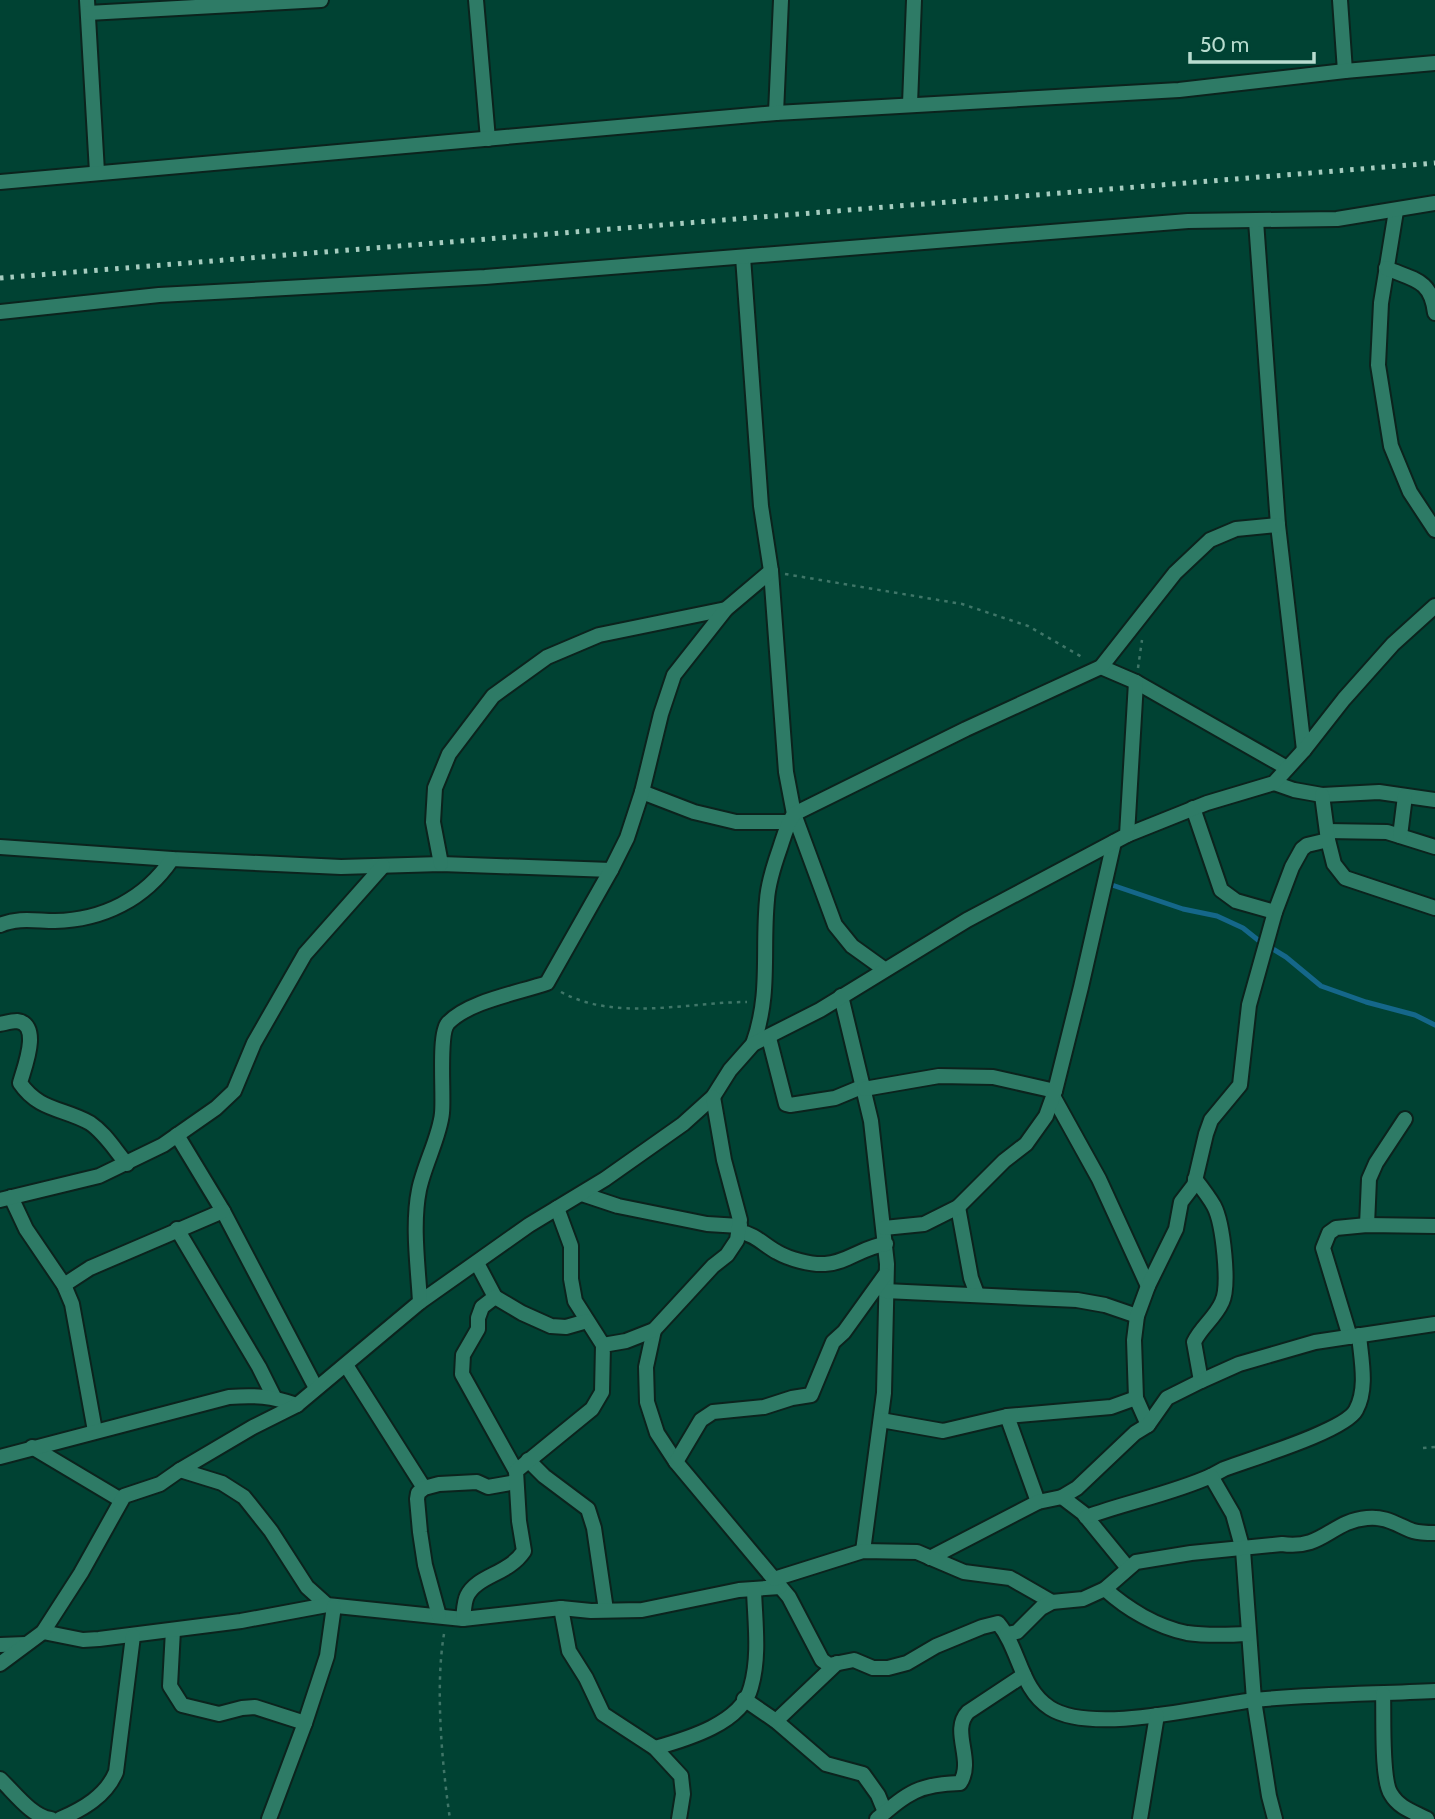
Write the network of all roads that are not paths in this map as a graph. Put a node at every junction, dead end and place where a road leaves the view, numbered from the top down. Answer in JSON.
{"nodes":[{"id":1,"x":321,"y":0,"type":"edge"},
{"id":2,"x":476,"y":0,"type":"edge"},
{"id":3,"x":781,"y":0,"type":"edge"},
{"id":4,"x":914,"y":0,"type":"edge"},
{"id":5,"x":1340,"y":0,"type":"edge"},
{"id":6,"x":87,"y":6,"type":"edge"},
{"id":7,"x":1435,"y":64,"type":"edge"},
{"id":8,"x":1345,"y":71,"type":"junction"},
{"id":9,"x":910,"y":104,"type":"junction"},
{"id":10,"x":776,"y":113,"type":"junction"},
{"id":11,"x":488,"y":139,"type":"junction"},
{"id":12,"x":97,"y":172,"type":"junction"},
{"id":13,"x":0,"y":182,"type":"edge"},
{"id":14,"x":1435,"y":203,"type":"edge"},
{"id":15,"x":1396,"y":211,"type":"junction"},
{"id":16,"x":1256,"y":220,"type":"junction"},
{"id":17,"x":743,"y":257,"type":"junction"},
{"id":18,"x":1386,"y":268,"type":"junction"},
{"id":19,"x":0,"y":312,"type":"edge"},
{"id":20,"x":1435,"y":313,"type":"edge"},
{"id":21,"x":1278,"y":524,"type":"junction"},
{"id":22,"x":1435,"y":530,"type":"edge"},
{"id":23,"x":771,"y":571,"type":"junction"},
{"id":24,"x":1435,"y":606,"type":"edge"},
{"id":25,"x":726,"y":609,"type":"junction"},
{"id":26,"x":1101,"y":667,"type":"junction"},
{"id":27,"x":1136,"y":682,"type":"junction"},
{"id":28,"x":1304,"y":750,"type":"junction"},
{"id":29,"x":1287,"y":768,"type":"junction"},
{"id":30,"x":1274,"y":783,"type":"junction"},
{"id":31,"x":642,"y":792,"type":"junction"},
{"id":32,"x":1322,"y":795,"type":"junction"},
{"id":33,"x":1405,"y":796,"type":"junction"},
{"id":34,"x":1435,"y":800,"type":"edge"},
{"id":35,"x":1193,"y":808,"type":"junction"},
{"id":36,"x":791,"y":818,"type":"junction"},
{"id":37,"x":1327,"y":835,"type":"junction"},
{"id":38,"x":1400,"y":836,"type":"junction"},
{"id":39,"x":1121,"y":839,"type":"junction"},
{"id":40,"x":0,"y":847,"type":"edge"},
{"id":41,"x":1435,"y":847,"type":"edge"},
{"id":42,"x":172,"y":859,"type":"junction"},
{"id":43,"x":441,"y":864,"type":"junction"},
{"id":44,"x":383,"y":866,"type":"junction"},
{"id":45,"x":611,"y":870,"type":"junction"},
{"id":46,"x":1435,"y":908,"type":"edge"},
{"id":47,"x":1275,"y":912,"type":"junction"},
{"id":48,"x":0,"y":925,"type":"edge"},
{"id":49,"x":884,"y":969,"type":"junction"},
{"id":50,"x":841,"y":996,"type":"junction"},
{"id":51,"x":0,"y":1024,"type":"edge"},
{"id":52,"x":769,"y":1038,"type":"junction"},
{"id":53,"x":753,"y":1044,"type":"junction"},
{"id":54,"x":864,"y":1087,"type":"junction"},
{"id":55,"x":1054,"y":1094,"type":"junction"},
{"id":56,"x":713,"y":1097,"type":"junction"},
{"id":57,"x":1405,"y":1119,"type":"dead end"},
{"id":58,"x":177,"y":1135,"type":"junction"},
{"id":59,"x":127,"y":1164,"type":"junction"},
{"id":60,"x":1195,"y":1179,"type":"junction"},
{"id":61,"x":582,"y":1194,"type":"junction"},
{"id":62,"x":6,"y":1199,"type":"edge"},
{"id":63,"x":958,"y":1207,"type":"junction"},
{"id":64,"x":557,"y":1208,"type":"junction"},
{"id":65,"x":223,"y":1211,"type":"junction"},
{"id":66,"x":1367,"y":1225,"type":"junction"},
{"id":67,"x":1435,"y":1226,"type":"edge"},
{"id":68,"x":884,"y":1228,"type":"junction"},
{"id":69,"x":740,"y":1229,"type":"junction"},
{"id":70,"x":177,"y":1230,"type":"junction"},
{"id":71,"x":886,"y":1244,"type":"junction"},
{"id":72,"x":477,"y":1263,"type":"junction"},
{"id":73,"x":886,"y":1274,"type":"junction"},
{"id":74,"x":64,"y":1285,"type":"junction"},
{"id":75,"x":1148,"y":1286,"type":"junction"},
{"id":76,"x":885,"y":1291,"type":"junction"},
{"id":77,"x":977,"y":1294,"type":"junction"},
{"id":78,"x":495,"y":1297,"type":"junction"},
{"id":79,"x":420,"y":1302,"type":"junction"},
{"id":80,"x":1137,"y":1317,"type":"junction"},
{"id":81,"x":587,"y":1321,"type":"junction"},
{"id":82,"x":1435,"y":1324,"type":"edge"},
{"id":83,"x":654,"y":1331,"type":"junction"},
{"id":84,"x":1355,"y":1336,"type":"junction"},
{"id":85,"x":603,"y":1346,"type":"junction"},
{"id":86,"x":346,"y":1365,"type":"junction"},
{"id":87,"x":1201,"y":1381,"type":"junction"},
{"id":88,"x":316,"y":1388,"type":"junction"},
{"id":89,"x":274,"y":1397,"type":"junction"},
{"id":90,"x":1136,"y":1398,"type":"junction"},
{"id":91,"x":297,"y":1405,"type":"junction"},
{"id":92,"x":1007,"y":1416,"type":"junction"},
{"id":93,"x":881,"y":1420,"type":"junction"},
{"id":94,"x":1148,"y":1425,"type":"junction"},
{"id":95,"x":95,"y":1431,"type":"junction"},
{"id":96,"x":32,"y":1447,"type":"junction"},
{"id":97,"x":0,"y":1457,"type":"edge"},
{"id":98,"x":528,"y":1460,"type":"junction"},
{"id":99,"x":676,"y":1462,"type":"junction"},
{"id":100,"x":180,"y":1470,"type":"junction"},
{"id":101,"x":1211,"y":1476,"type":"junction"},
{"id":102,"x":516,"y":1477,"type":"junction"},
{"id":103,"x":424,"y":1488,"type":"junction"},
{"id":104,"x":1062,"y":1497,"type":"junction"},
{"id":105,"x":121,"y":1500,"type":"junction"},
{"id":106,"x":1038,"y":1502,"type":"junction"},
{"id":107,"x":1086,"y":1517,"type":"junction"},
{"id":108,"x":1435,"y":1533,"type":"edge"},
{"id":109,"x":1243,"y":1550,"type":"junction"},
{"id":110,"x":863,"y":1551,"type":"junction"},
{"id":111,"x":930,"y":1558,"type":"junction"},
{"id":112,"x":1128,"y":1568,"type":"junction"},
{"id":113,"x":777,"y":1583,"type":"junction"},
{"id":114,"x":1105,"y":1589,"type":"junction"},
{"id":115,"x":754,"y":1590,"type":"junction"},
{"id":116,"x":1052,"y":1602,"type":"junction"},
{"id":117,"x":331,"y":1605,"type":"junction"},
{"id":118,"x":561,"y":1608,"type":"junction"},
{"id":119,"x":606,"y":1610,"type":"junction"},
{"id":120,"x":443,"y":1616,"type":"junction"},
{"id":121,"x":463,"y":1619,"type":"junction"},
{"id":122,"x":173,"y":1630,"type":"junction"},
{"id":123,"x":43,"y":1632,"type":"junction"},
{"id":124,"x":1007,"y":1634,"type":"junction"},
{"id":125,"x":1249,"y":1634,"type":"junction"},
{"id":126,"x":133,"y":1636,"type":"junction"},
{"id":127,"x":26,"y":1644,"type":"junction"},
{"id":128,"x":0,"y":1645,"type":"edge"},
{"id":129,"x":0,"y":1664,"type":"edge"},
{"id":130,"x":837,"y":1664,"type":"junction"},
{"id":131,"x":1024,"y":1675,"type":"junction"},
{"id":132,"x":1435,"y":1691,"type":"edge"},
{"id":133,"x":1383,"y":1694,"type":"junction"},
{"id":134,"x":744,"y":1699,"type":"junction"},
{"id":135,"x":1254,"y":1700,"type":"junction"},
{"id":136,"x":1157,"y":1715,"type":"junction"},
{"id":137,"x":776,"y":1721,"type":"junction"},
{"id":138,"x":305,"y":1723,"type":"junction"},
{"id":139,"x":655,"y":1748,"type":"junction"},
{"id":140,"x":0,"y":1779,"type":"edge"},
{"id":141,"x":881,"y":1816,"type":"edge"},
{"id":142,"x":51,"y":1819,"type":"edge"},
{"id":143,"x":60,"y":1819,"type":"edge"},
{"id":144,"x":269,"y":1819,"type":"edge"},
{"id":145,"x":679,"y":1819,"type":"edge"},
{"id":146,"x":1140,"y":1819,"type":"edge"},
{"id":147,"x":1275,"y":1819,"type":"edge"},
{"id":148,"x":1427,"y":1819,"type":"edge"}],
"edges":[{"from":1,"to":6,"type":"street"},
{"from":2,"to":11,"type":"street"},
{"from":3,"to":10,"type":"street"},
{"from":4,"to":9,"type":"street"},
{"from":5,"to":8,"type":"street"},
{"from":6,"to":12,"type":"street"},
{"from":7,"to":8,"type":"street"},
{"from":8,"to":9,"type":"street"},
{"from":9,"to":10,"type":"street"},
{"from":10,"to":11,"type":"street"},
{"from":11,"to":12,"type":"street"},
{"from":12,"to":13,"type":"street"},
{"from":14,"to":15,"type":"street"},
{"from":15,"to":16,"type":"street"},
{"from":15,"to":18,"type":"street"},
{"from":16,"to":17,"type":"street"},
{"from":16,"to":21,"type":"street"},
{"from":17,"to":19,"type":"street"},
{"from":17,"to":23,"type":"street"},
{"from":18,"to":20,"type":"street"},
{"from":18,"to":22,"type":"street"},
{"from":21,"to":26,"type":"street"},
{"from":21,"to":28,"type":"street"},
{"from":23,"to":25,"type":"street"},
{"from":23,"to":36,"type":"street"},
{"from":24,"to":28,"type":"street"},
{"from":25,"to":31,"type":"street"},
{"from":25,"to":43,"type":"street"},
{"from":26,"to":27,"type":"street"},
{"from":26,"to":36,"type":"street"},
{"from":27,"to":29,"type":"street"},
{"from":27,"to":39,"type":"street"},
{"from":28,"to":29,"type":"street"},
{"from":29,"to":30,"type":"street"},
{"from":30,"to":32,"type":"street"},
{"from":30,"to":35,"type":"street"},
{"from":31,"to":36,"type":"street"},
{"from":31,"to":45,"type":"street"},
{"from":32,"to":33,"type":"street"},
{"from":32,"to":37,"type":"street"},
{"from":33,"to":34,"type":"street"},
{"from":33,"to":38,"type":"street"},
{"from":35,"to":39,"type":"street"},
{"from":35,"to":47,"type":"street"},
{"from":36,"to":49,"type":"street"},
{"from":36,"to":53,"type":"street"},
{"from":37,"to":38,"type":"street"},
{"from":37,"to":46,"type":"street"},
{"from":37,"to":47,"type":"street"},
{"from":38,"to":41,"type":"street"},
{"from":39,"to":49,"type":"street"},
{"from":39,"to":55,"type":"street"},
{"from":40,"to":42,"type":"street"},
{"from":42,"to":44,"type":"street"},
{"from":42,"to":48,"type":"street"},
{"from":43,"to":44,"type":"street"},
{"from":43,"to":45,"type":"street"},
{"from":44,"to":58,"type":"street"},
{"from":45,"to":79,"type":"street"},
{"from":47,"to":60,"type":"street"},
{"from":49,"to":50,"type":"street"},
{"from":50,"to":52,"type":"street"},
{"from":50,"to":54,"type":"street"},
{"from":51,"to":59,"type":"street"},
{"from":52,"to":53,"type":"street"},
{"from":52,"to":54,"type":"street"},
{"from":53,"to":56,"type":"street"},
{"from":54,"to":55,"type":"street"},
{"from":54,"to":68,"type":"street"},
{"from":55,"to":63,"type":"street"},
{"from":55,"to":75,"type":"street"},
{"from":56,"to":61,"type":"street"},
{"from":56,"to":69,"type":"street"},
{"from":57,"to":66,"type":"street"},
{"from":58,"to":59,"type":"street"},
{"from":58,"to":65,"type":"street"},
{"from":59,"to":62,"type":"street"},
{"from":60,"to":75,"type":"street"},
{"from":60,"to":87,"type":"street"},
{"from":61,"to":64,"type":"street"},
{"from":61,"to":69,"type":"street"},
{"from":62,"to":74,"type":"street"},
{"from":63,"to":68,"type":"street"},
{"from":63,"to":77,"type":"street"},
{"from":64,"to":72,"type":"street"},
{"from":64,"to":81,"type":"street"},
{"from":65,"to":70,"type":"street"},
{"from":65,"to":88,"type":"street"},
{"from":66,"to":67,"type":"street"},
{"from":66,"to":84,"type":"street"},
{"from":68,"to":71,"type":"street"},
{"from":69,"to":71,"type":"street"},
{"from":69,"to":83,"type":"street"},
{"from":70,"to":74,"type":"street"},
{"from":70,"to":89,"type":"street"},
{"from":71,"to":73,"type":"street"},
{"from":72,"to":78,"type":"street"},
{"from":72,"to":79,"type":"street"},
{"from":73,"to":76,"type":"street"},
{"from":73,"to":99,"type":"street"},
{"from":74,"to":95,"type":"street"},
{"from":75,"to":80,"type":"street"},
{"from":76,"to":77,"type":"street"},
{"from":76,"to":93,"type":"street"},
{"from":77,"to":80,"type":"street"},
{"from":78,"to":81,"type":"street"},
{"from":78,"to":102,"type":"street"},
{"from":79,"to":86,"type":"street"},
{"from":80,"to":90,"type":"street"},
{"from":81,"to":85,"type":"street"},
{"from":82,"to":84,"type":"street"},
{"from":83,"to":85,"type":"street"},
{"from":83,"to":99,"type":"street"},
{"from":84,"to":87,"type":"street"},
{"from":84,"to":101,"type":"street"},
{"from":85,"to":98,"type":"street"},
{"from":86,"to":88,"type":"street"},
{"from":86,"to":103,"type":"street"},
{"from":87,"to":94,"type":"street"},
{"from":88,"to":91,"type":"street"},
{"from":89,"to":91,"type":"street"},
{"from":89,"to":95,"type":"street"},
{"from":90,"to":92,"type":"street"},
{"from":90,"to":94,"type":"street"},
{"from":91,"to":100,"type":"street"},
{"from":92,"to":93,"type":"street"},
{"from":92,"to":106,"type":"street"},
{"from":93,"to":110,"type":"street"},
{"from":94,"to":104,"type":"street"},
{"from":95,"to":96,"type":"street"},
{"from":96,"to":97,"type":"street"},
{"from":96,"to":105,"type":"street"},
{"from":98,"to":102,"type":"street"},
{"from":98,"to":119,"type":"street"},
{"from":99,"to":113,"type":"street"},
{"from":100,"to":105,"type":"street"},
{"from":100,"to":117,"type":"street"},
{"from":101,"to":107,"type":"street"},
{"from":101,"to":109,"type":"street"},
{"from":102,"to":103,"type":"street"},
{"from":102,"to":121,"type":"street"},
{"from":103,"to":120,"type":"street"},
{"from":104,"to":106,"type":"street"},
{"from":104,"to":107,"type":"street"},
{"from":105,"to":123,"type":"street"},
{"from":106,"to":111,"type":"street"},
{"from":107,"to":112,"type":"street"},
{"from":108,"to":109,"type":"street"},
{"from":109,"to":112,"type":"street"},
{"from":109,"to":125,"type":"street"},
{"from":110,"to":111,"type":"street"},
{"from":110,"to":113,"type":"street"},
{"from":111,"to":116,"type":"street"},
{"from":112,"to":114,"type":"street"},
{"from":113,"to":115,"type":"street"},
{"from":113,"to":130,"type":"street"},
{"from":114,"to":116,"type":"street"},
{"from":114,"to":125,"type":"street"},
{"from":115,"to":119,"type":"street"},
{"from":115,"to":134,"type":"street"},
{"from":116,"to":124,"type":"street"},
{"from":117,"to":120,"type":"street"},
{"from":117,"to":122,"type":"street"},
{"from":117,"to":138,"type":"street"},
{"from":118,"to":119,"type":"street"},
{"from":118,"to":121,"type":"street"},
{"from":118,"to":139,"type":"street"},
{"from":120,"to":121,"type":"street"},
{"from":122,"to":126,"type":"street"},
{"from":122,"to":138,"type":"street"},
{"from":123,"to":126,"type":"street"},
{"from":123,"to":127,"type":"street"},
{"from":124,"to":130,"type":"street"},
{"from":124,"to":131,"type":"street"},
{"from":125,"to":135,"type":"street"},
{"from":126,"to":143,"type":"street"},
{"from":127,"to":128,"type":"street"},
{"from":127,"to":129,"type":"street"},
{"from":130,"to":137,"type":"street"},
{"from":131,"to":136,"type":"street"},
{"from":131,"to":141,"type":"street"},
{"from":132,"to":133,"type":"street"},
{"from":133,"to":135,"type":"street"},
{"from":133,"to":148,"type":"street"},
{"from":134,"to":137,"type":"street"},
{"from":134,"to":139,"type":"street"},
{"from":135,"to":136,"type":"street"},
{"from":135,"to":147,"type":"street"},
{"from":136,"to":146,"type":"street"},
{"from":137,"to":141,"type":"street"},
{"from":138,"to":144,"type":"street"},
{"from":139,"to":145,"type":"street"},
{"from":140,"to":142,"type":"street"}]}
